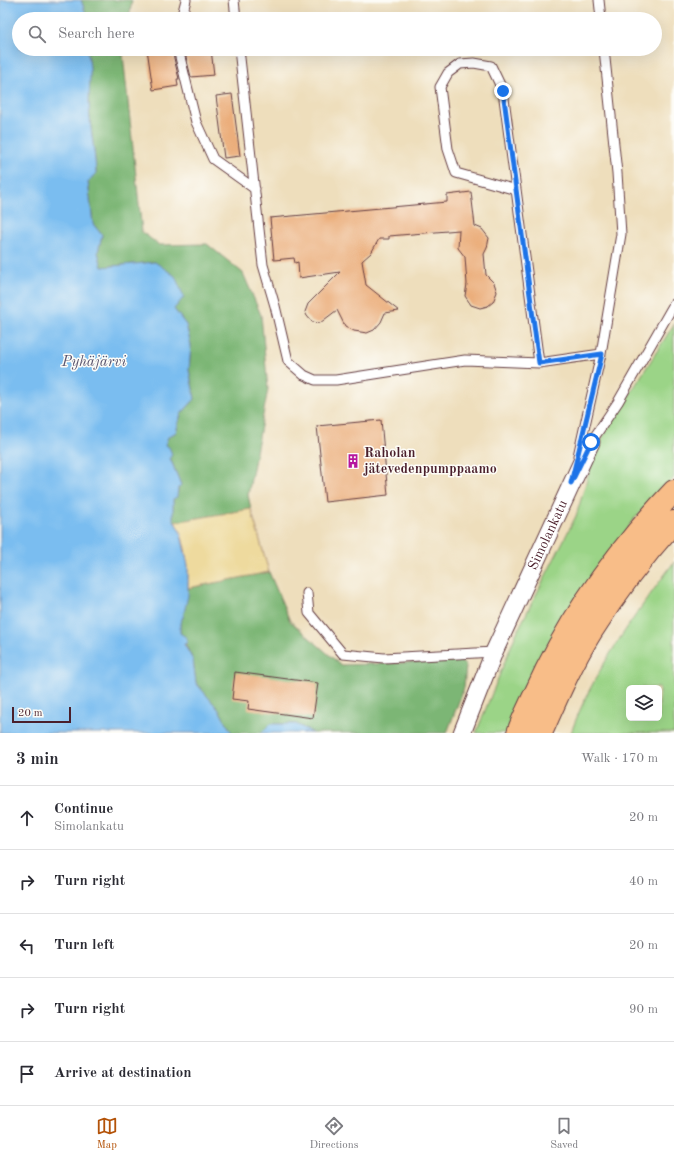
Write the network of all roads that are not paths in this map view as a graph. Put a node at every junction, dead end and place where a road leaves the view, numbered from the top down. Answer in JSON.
{"nodes":[{"id":1,"x":186,"y":0,"type":"edge"},
{"id":2,"x":234,"y":0,"type":"edge"},
{"id":3,"x":599,"y":0,"type":"edge"},
{"id":4,"x":183,"y":12,"type":"edge"},
{"id":5,"x":235,"y":12,"type":"edge"},
{"id":6,"x":600,"y":12,"type":"edge"},
{"id":7,"x":180,"y":56,"type":"edge"},
{"id":8,"x":240,"y":56,"type":"edge"},
{"id":9,"x":605,"y":56,"type":"edge"},
{"id":10,"x":255,"y":189,"type":"junction"},
{"id":11,"x":516,"y":190,"type":"junction"},
{"id":12,"x":674,"y":304,"type":"edge"},
{"id":13,"x":602,"y":354,"type":"junction"},
{"id":14,"x":539,"y":363,"type":"junction"},
{"id":15,"x":591,"y":442,"type":"joint"},
{"id":16,"x":571,"y":483,"type":"junction"},
{"id":17,"x":674,"y":491,"type":"edge"},
{"id":18,"x":674,"y":522,"type":"edge"},
{"id":19,"x":307,"y":593,"type":"dead end"},
{"id":20,"x":494,"y":652,"type":"junction"},
{"id":21,"x":462,"y":733,"type":"edge"},
{"id":22,"x":518,"y":733,"type":"edge"},
{"id":23,"x":541,"y":733,"type":"edge"}],
"edges":[{"from":1,"to":4,"type":"lane"},
{"from":2,"to":5,"type":"lane"},
{"from":3,"to":6,"type":"lane"},
{"from":7,"to":10,"type":"lane"},
{"from":8,"to":10,"type":"lane"},
{"from":9,"to":13,"type":"lane"},
{"from":10,"to":14,"type":"lane"},
{"from":11,"to":11,"type":"lane"},
{"from":11,"to":14,"type":"lane"},
{"from":12,"to":15,"type":"lane","name":"Simolankatu"},
{"from":13,"to":14,"type":"lane"},
{"from":13,"to":16,"type":"lane"},
{"from":15,"to":16,"type":"street","name":"Simolankatu"},
{"from":16,"to":20,"type":"street","name":"Simolankatu"},
{"from":17,"to":22,"type":"highway"},
{"from":18,"to":23,"type":"highway"},
{"from":19,"to":20,"type":"lane"},
{"from":20,"to":21,"type":"street","name":"Simolankatu"}]}
